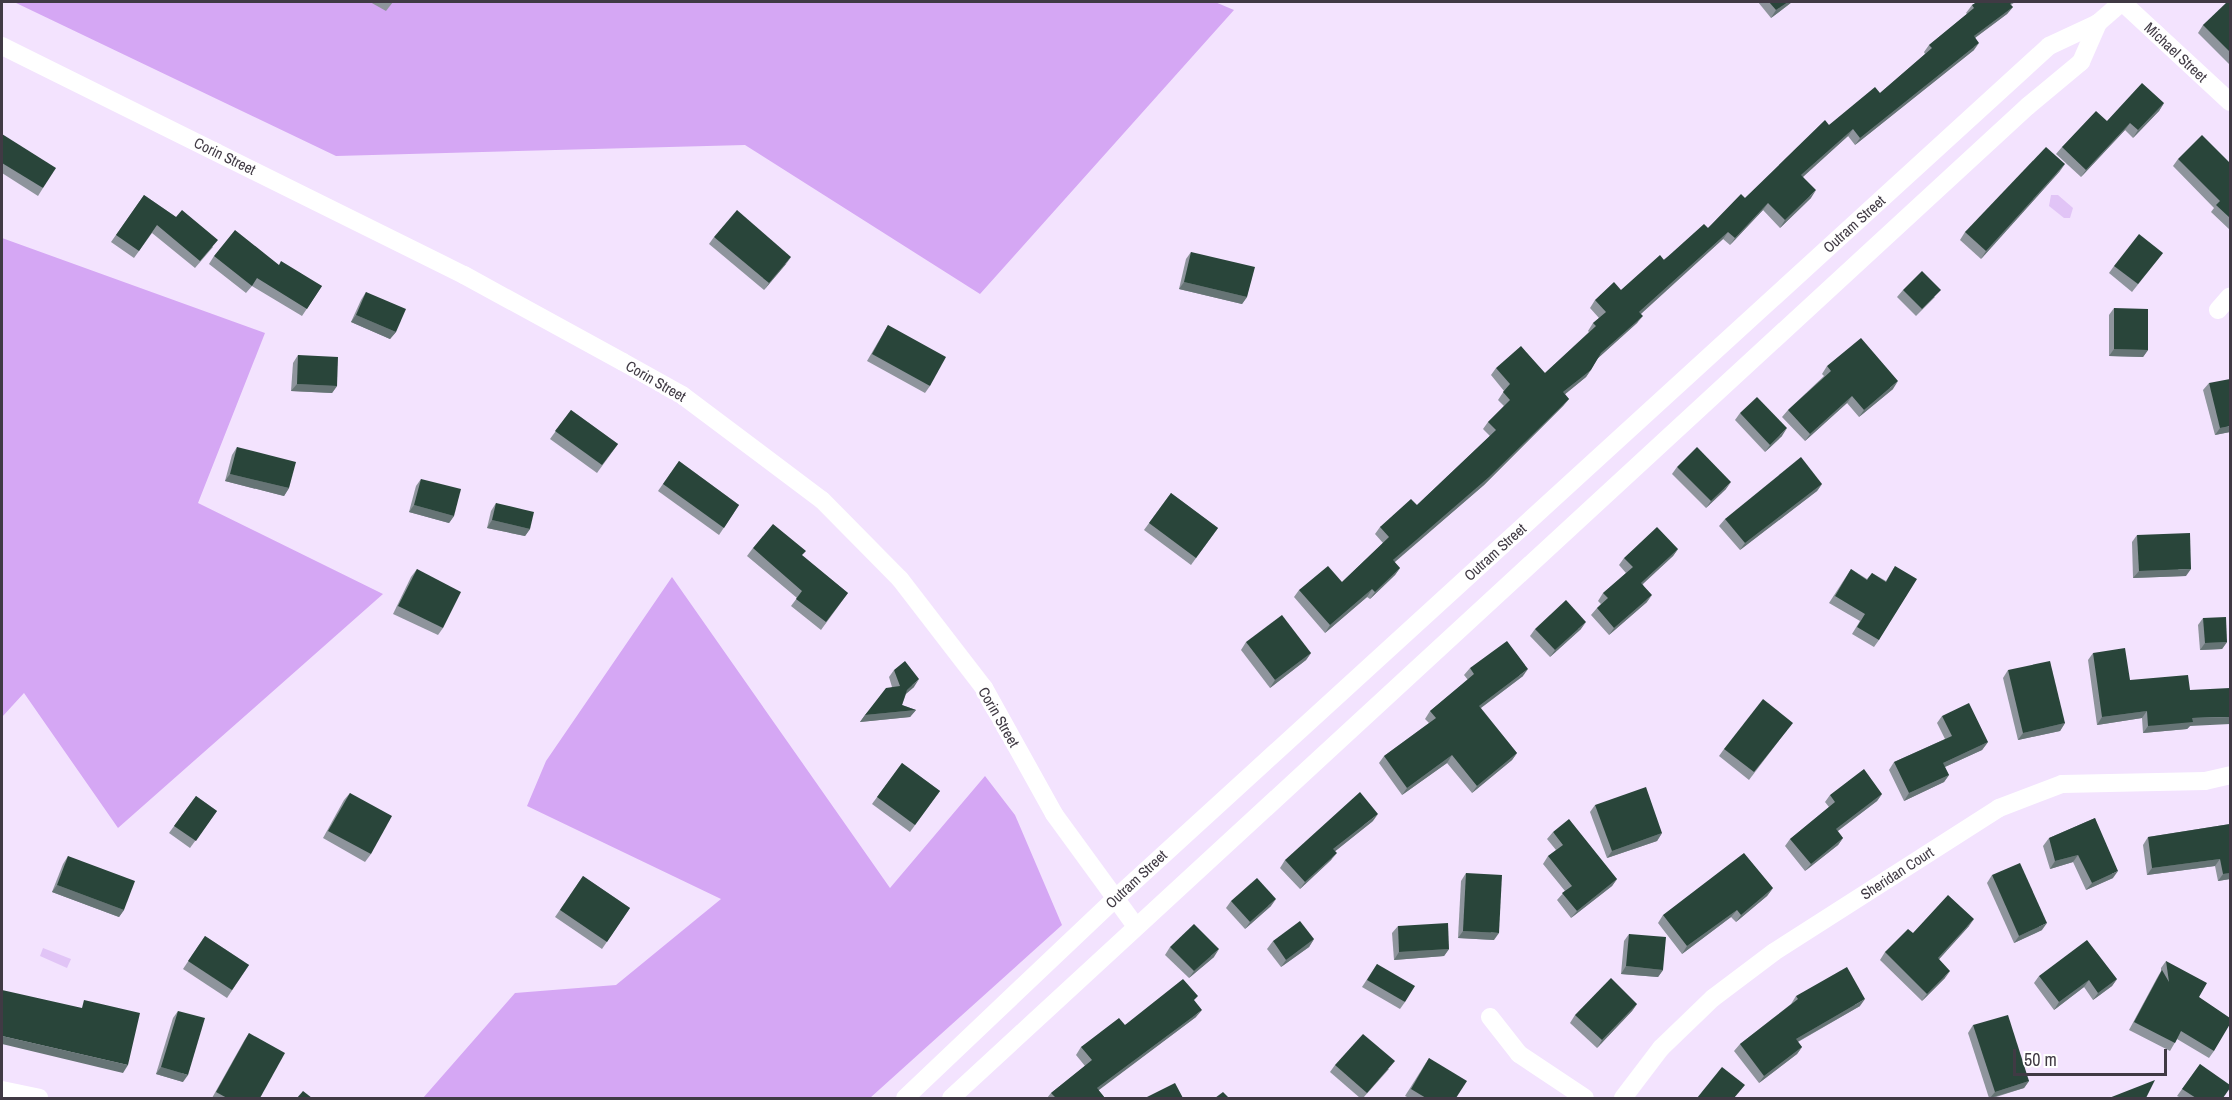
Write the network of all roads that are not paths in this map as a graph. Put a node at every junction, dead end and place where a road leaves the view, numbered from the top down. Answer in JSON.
{"nodes":[{"id":1,"x":2122,"y":2,"type":"edge"},
{"id":2,"x":2098,"y":23,"type":"junction"},
{"id":3,"x":2,"y":46,"type":"edge"},
{"id":4,"x":2230,"y":102,"type":"edge"},
{"id":5,"x":2230,"y":296,"type":"edge"},
{"id":6,"x":2218,"y":310,"type":"dead end"},
{"id":7,"x":2230,"y":775,"type":"edge"},
{"id":8,"x":1116,"y":898,"type":"junction"},
{"id":9,"x":1135,"y":925,"type":"junction"},
{"id":10,"x":1490,"y":1017,"type":"dead end"},
{"id":11,"x":2,"y":1090,"type":"edge"},
{"id":12,"x":954,"y":1097,"type":"edge"},
{"id":13,"x":39,"y":1098,"type":"edge"},
{"id":14,"x":905,"y":1098,"type":"edge"},
{"id":15,"x":1585,"y":1098,"type":"edge"},
{"id":16,"x":1623,"y":1098,"type":"edge"}],
"edges":[{"from":1,"to":2,"type":"street","name":"Outram Street"},
{"from":1,"to":4,"type":"street","name":"Michael Street"},
{"from":2,"to":8,"type":"street","name":"Outram Street"},
{"from":2,"to":9,"type":"street","name":"Outram Street"},
{"from":3,"to":8,"type":"street","name":"Corin Street"},
{"from":5,"to":6,"type":"street"},
{"from":7,"to":16,"type":"street","name":"Sheridan Court"},
{"from":8,"to":9,"type":"street","name":"Corin Street"},
{"from":8,"to":14,"type":"street","name":"Outram Street"},
{"from":9,"to":12,"type":"street","name":"Outram Street"},
{"from":10,"to":15,"type":"street"},
{"from":11,"to":13,"type":"street"}]}
